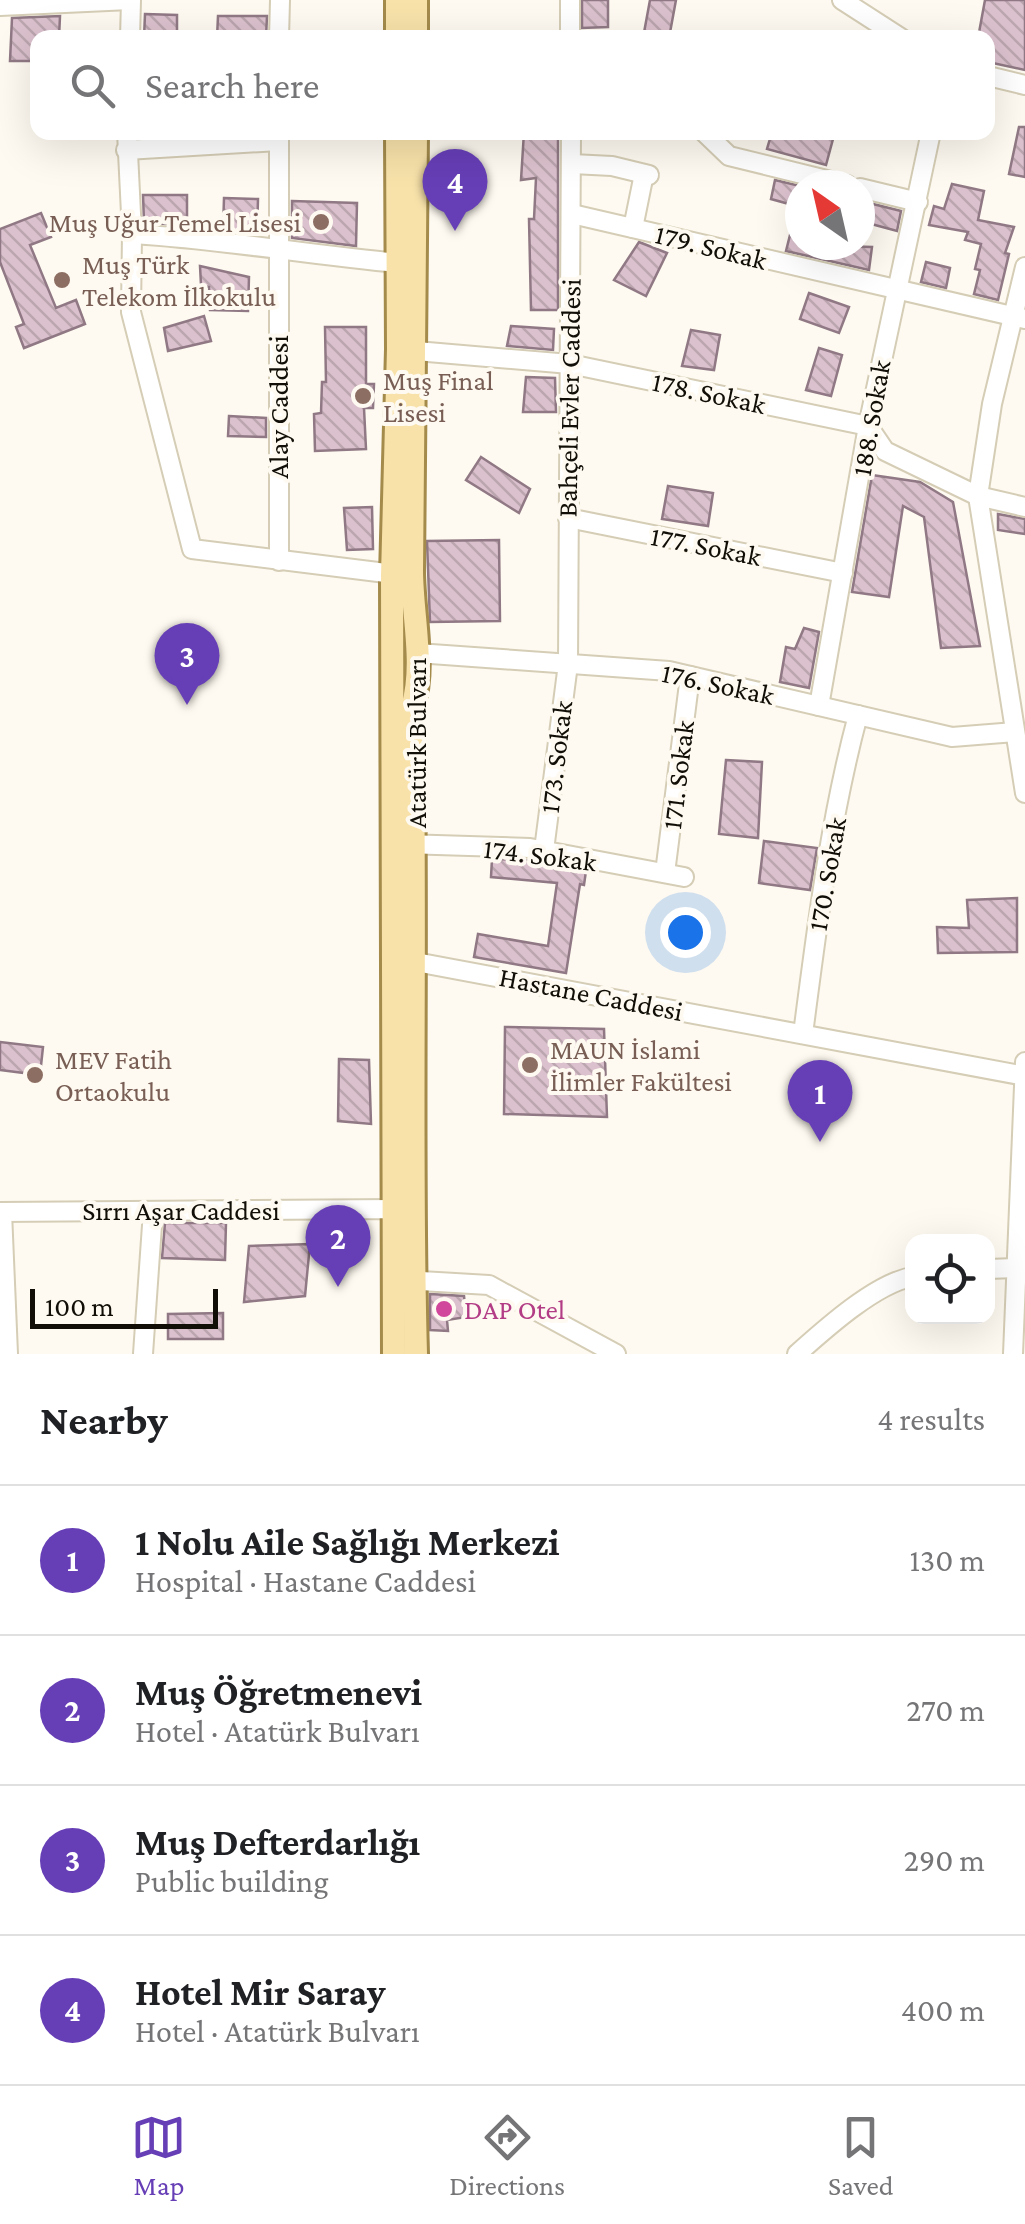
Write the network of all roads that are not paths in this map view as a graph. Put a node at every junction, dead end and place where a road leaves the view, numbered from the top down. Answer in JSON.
{"nodes":[{"id":1,"x":131,"y":0,"type":"edge"},
{"id":2,"x":280,"y":0,"type":"edge"},
{"id":3,"x":397,"y":0,"type":"edge"},
{"id":4,"x":416,"y":0,"type":"edge"},
{"id":5,"x":570,"y":0,"type":"edge"},
{"id":6,"x":842,"y":0,"type":"edge"},
{"id":7,"x":0,"y":6,"type":"edge"},
{"id":8,"x":130,"y":30,"type":"edge"},
{"id":9,"x":280,"y":30,"type":"edge"},
{"id":10,"x":397,"y":30,"type":"edge"},
{"id":11,"x":416,"y":30,"type":"edge"},
{"id":12,"x":572,"y":30,"type":"edge"},
{"id":13,"x":889,"y":30,"type":"edge"},
{"id":14,"x":995,"y":78,"type":"edge"},
{"id":15,"x":1025,"y":86,"type":"edge"},
{"id":16,"x":165,"y":140,"type":"edge"},
{"id":17,"x":279,"y":140,"type":"edge"},
{"id":18,"x":397,"y":140,"type":"edge"},
{"id":19,"x":416,"y":140,"type":"edge"},
{"id":20,"x":571,"y":140,"type":"edge"},
{"id":21,"x":712,"y":140,"type":"edge"},
{"id":22,"x":930,"y":140,"type":"edge"},
{"id":23,"x":127,"y":141,"type":"edge"},
{"id":24,"x":572,"y":164,"type":"junction"},
{"id":25,"x":786,"y":170,"type":"edge"},
{"id":26,"x":875,"y":192,"type":"edge"},
{"id":27,"x":918,"y":202,"type":"junction"},
{"id":28,"x":572,"y":214,"type":"junction"},
{"id":29,"x":633,"y":228,"type":"junction"},
{"id":30,"x":132,"y":234,"type":"junction"},
{"id":31,"x":277,"y":252,"type":"junction"},
{"id":32,"x":398,"y":264,"type":"junction"},
{"id":33,"x":1025,"y":267,"type":"edge"},
{"id":34,"x":896,"y":290,"type":"junction"},
{"id":35,"x":1019,"y":318,"type":"edge"},
{"id":36,"x":416,"y":352,"type":"junction"},
{"id":37,"x":570,"y":364,"type":"junction"},
{"id":38,"x":868,"y":426,"type":"junction"},
{"id":39,"x":978,"y":496,"type":"junction"},
{"id":40,"x":1025,"y":506,"type":"edge"},
{"id":41,"x":568,"y":518,"type":"junction"},
{"id":42,"x":279,"y":561,"type":"junction"},
{"id":43,"x":843,"y":573,"type":"junction"},
{"id":44,"x":402,"y":575,"type":"junction"},
{"id":45,"x":417,"y":653,"type":"junction"},
{"id":46,"x":568,"y":664,"type":"junction"},
{"id":47,"x":690,"y":676,"type":"junction"},
{"id":48,"x":819,"y":706,"type":"junction"},
{"id":49,"x":858,"y":715,"type":"junction"},
{"id":50,"x":1015,"y":732,"type":"junction"},
{"id":51,"x":1025,"y":793,"type":"edge"},
{"id":52,"x":404,"y":844,"type":"junction"},
{"id":53,"x":544,"y":850,"type":"junction"},
{"id":54,"x":675,"y":875,"type":"joint"},
{"id":55,"x":404,"y":960,"type":"junction"},
{"id":56,"x":803,"y":1034,"type":"junction"},
{"id":57,"x":1025,"y":1062,"type":"edge"},
{"id":58,"x":1025,"y":1076,"type":"edge"},
{"id":59,"x":395,"y":1209,"type":"junction"},
{"id":60,"x":153,"y":1210,"type":"junction"},
{"id":61,"x":1,"y":1212,"type":"edge"},
{"id":62,"x":413,"y":1230,"type":"junction"},
{"id":63,"x":1016,"y":1268,"type":"junction"},
{"id":64,"x":995,"y":1269,"type":"edge"},
{"id":65,"x":905,"y":1279,"type":"edge"},
{"id":66,"x":404,"y":1280,"type":"junction"},
{"id":67,"x":8,"y":1354,"type":"edge"},
{"id":68,"x":144,"y":1354,"type":"edge"},
{"id":69,"x":394,"y":1354,"type":"edge"},
{"id":70,"x":416,"y":1354,"type":"edge"},
{"id":71,"x":616,"y":1354,"type":"edge"},
{"id":72,"x":797,"y":1354,"type":"edge"},
{"id":73,"x":1013,"y":1354,"type":"edge"}],
"edges":[{"from":1,"to":7,"type":"street"},
{"from":1,"to":8,"type":"street"},
{"from":2,"to":9,"type":"street"},
{"from":3,"to":10,"type":"main road"},
{"from":4,"to":11,"type":"main road"},
{"from":5,"to":12,"type":"street"},
{"from":6,"to":13,"type":"street"},
{"from":14,"to":15,"type":"street"},
{"from":16,"to":23,"type":"street"},
{"from":17,"to":31,"type":"street","name":"Alay Caddesi"},
{"from":18,"to":32,"type":"main road","name":"Atatürk Bulvarı"},
{"from":19,"to":36,"type":"main road","name":"Atatürk Bulvarı"},
{"from":20,"to":24,"type":"street","name":"Bahçeli Evler Caddesi"},
{"from":21,"to":25,"type":"street"},
{"from":22,"to":27,"type":"street","name":"188. Sokak"},
{"from":23,"to":30,"type":"street"},
{"from":24,"to":28,"type":"street","name":"Bahçeli Evler Caddesi"},
{"from":24,"to":29,"type":"street"},
{"from":26,"to":27,"type":"street"},
{"from":27,"to":34,"type":"street","name":"188. Sokak"},
{"from":28,"to":29,"type":"street","name":"179. Sokak"},
{"from":28,"to":37,"type":"street","name":"Bahçeli Evler Caddesi"},
{"from":29,"to":34,"type":"street","name":"179. Sokak"},
{"from":30,"to":31,"type":"street"},
{"from":30,"to":42,"type":"street"},
{"from":31,"to":32,"type":"street"},
{"from":31,"to":42,"type":"street","name":"Alay Caddesi"},
{"from":32,"to":44,"type":"main road","name":"Atatürk Bulvarı"},
{"from":33,"to":35,"type":"street"},
{"from":34,"to":35,"type":"street","name":"179. Sokak"},
{"from":34,"to":38,"type":"street","name":"188. Sokak"},
{"from":35,"to":39,"type":"street"},
{"from":36,"to":37,"type":"street","name":"178. Sokak"},
{"from":36,"to":44,"type":"main road","name":"Atatürk Bulvarı"},
{"from":37,"to":38,"type":"street","name":"178. Sokak"},
{"from":37,"to":41,"type":"street","name":"Bahçeli Evler Caddesi"},
{"from":38,"to":39,"type":"street"},
{"from":38,"to":43,"type":"street","name":"188. Sokak"},
{"from":39,"to":40,"type":"street"},
{"from":39,"to":50,"type":"street"},
{"from":41,"to":43,"type":"street","name":"177. Sokak"},
{"from":41,"to":46,"type":"street","name":"Bahçeli Evler Caddesi"},
{"from":42,"to":44,"type":"street"},
{"from":43,"to":48,"type":"street","name":"188. Sokak"},
{"from":44,"to":45,"type":"main road","name":"Atatürk Bulvarı"},
{"from":44,"to":52,"type":"main road","name":"Atatürk Bulvarı"},
{"from":45,"to":46,"type":"street","name":"176. Sokak"},
{"from":45,"to":52,"type":"main road","name":"Atatürk Bulvarı"},
{"from":46,"to":47,"type":"street","name":"176. Sokak"},
{"from":46,"to":53,"type":"street","name":"173. Sokak"},
{"from":47,"to":48,"type":"street","name":"176. Sokak"},
{"from":47,"to":54,"type":"street","name":"171. Sokak"},
{"from":48,"to":49,"type":"street","name":"176. Sokak"},
{"from":49,"to":50,"type":"street","name":"176. Sokak"},
{"from":49,"to":56,"type":"street","name":"170. Sokak"},
{"from":50,"to":51,"type":"street"},
{"from":52,"to":53,"type":"street","name":"174. Sokak"},
{"from":52,"to":55,"type":"main road","name":"Atatürk Bulvarı"},
{"from":53,"to":54,"type":"street","name":"174. Sokak"},
{"from":55,"to":56,"type":"street","name":"Hastane Caddesi"},
{"from":55,"to":59,"type":"main road","name":"Atatürk Bulvarı"},
{"from":55,"to":62,"type":"main road","name":"Atatürk Bulvarı"},
{"from":56,"to":58,"type":"street","name":"Hastane Caddesi"},
{"from":57,"to":58,"type":"street"},
{"from":58,"to":63,"type":"street"},
{"from":59,"to":60,"type":"street","name":"Sırrı Aşar Caddesi"},
{"from":59,"to":62,"type":"street"},
{"from":59,"to":66,"type":"main road","name":"Atatürk Bulvarı"},
{"from":60,"to":61,"type":"street","name":"Sırrı Aşar Caddesi"},
{"from":60,"to":68,"type":"street"},
{"from":61,"to":67,"type":"street"},
{"from":62,"to":66,"type":"main road","name":"Atatürk Bulvarı"},
{"from":63,"to":64,"type":"street"},
{"from":63,"to":73,"type":"street"},
{"from":65,"to":72,"type":"street"},
{"from":66,"to":69,"type":"main road","name":"Atatürk Bulvarı"},
{"from":66,"to":70,"type":"main road","name":"Atatürk Bulvarı"},
{"from":66,"to":71,"type":"street"}]}
